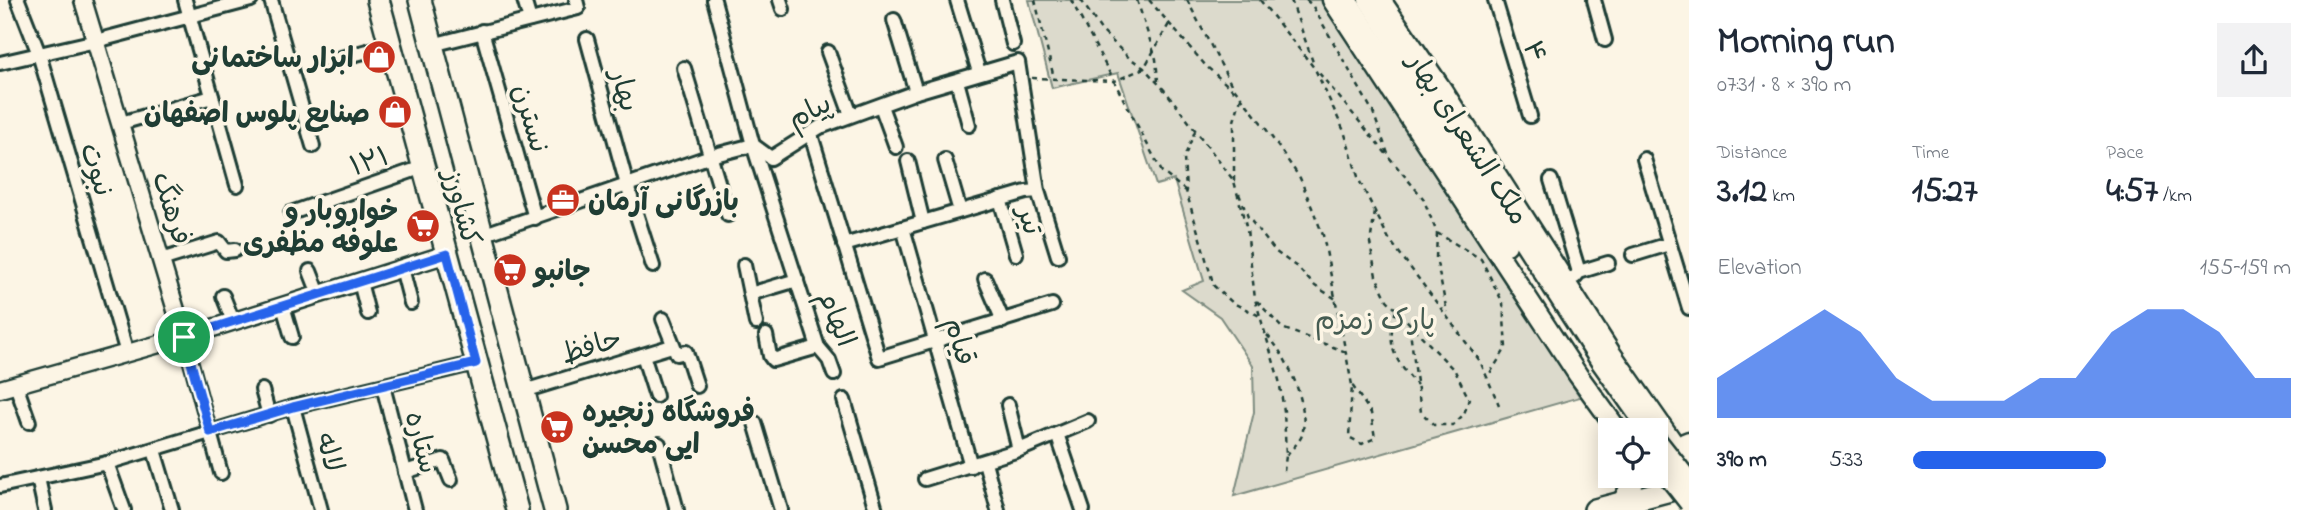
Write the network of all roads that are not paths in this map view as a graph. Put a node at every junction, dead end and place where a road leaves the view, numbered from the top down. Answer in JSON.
{"nodes":[{"id":1,"x":18,"y":0,"type":"edge"},
{"id":2,"x":83,"y":0,"type":"edge"},
{"id":3,"x":185,"y":0,"type":"edge"},
{"id":4,"x":251,"y":0,"type":"edge"},
{"id":5,"x":271,"y":0,"type":"edge"},
{"id":6,"x":378,"y":0,"type":"edge"},
{"id":7,"x":420,"y":0,"type":"edge"},
{"id":8,"x":524,"y":0,"type":"edge"},
{"id":9,"x":576,"y":0,"type":"edge"},
{"id":10,"x":714,"y":0,"type":"edge"},
{"id":11,"x":957,"y":0,"type":"edge"},
{"id":12,"x":1002,"y":0,"type":"edge"},
{"id":13,"x":1332,"y":0,"type":"edge"},
{"id":14,"x":1347,"y":0,"type":"edge"},
{"id":15,"x":1368,"y":0,"type":"edge"},
{"id":16,"x":1381,"y":0,"type":"edge"},
{"id":17,"x":1495,"y":0,"type":"edge"},
{"id":18,"x":1594,"y":0,"type":"edge"},
{"id":19,"x":189,"y":16,"type":"junction"},
{"id":20,"x":530,"y":20,"type":"junction"},
{"id":21,"x":894,"y":20,"type":"dead end"},
{"id":22,"x":482,"y":31,"type":"junction"},
{"id":23,"x":587,"y":39,"type":"dead end"},
{"id":24,"x":1605,"y":40,"type":"dead end"},
{"id":25,"x":96,"y":41,"type":"junction"},
{"id":26,"x":1013,"y":44,"type":"dead end"},
{"id":27,"x":390,"y":45,"type":"junction"},
{"id":28,"x":432,"y":45,"type":"junction"},
{"id":29,"x":828,"y":52,"type":"dead end"},
{"id":30,"x":38,"y":54,"type":"junction"},
{"id":31,"x":330,"y":61,"type":"dead end"},
{"id":32,"x":0,"y":63,"type":"edge"},
{"id":33,"x":684,"y":68,"type":"dead end"},
{"id":34,"x":979,"y":72,"type":"junction"},
{"id":35,"x":957,"y":81,"type":"junction"},
{"id":36,"x":916,"y":92,"type":"junction"},
{"id":37,"x":212,"y":97,"type":"junction"},
{"id":38,"x":881,"y":106,"type":"junction"},
{"id":39,"x":851,"y":115,"type":"junction"},
{"id":40,"x":1530,"y":116,"type":"dead end"},
{"id":41,"x":121,"y":123,"type":"junction"},
{"id":42,"x":969,"y":125,"type":"dead end"},
{"id":43,"x":811,"y":135,"type":"junction"},
{"id":44,"x":753,"y":145,"type":"junction"},
{"id":45,"x":313,"y":146,"type":"dead end"},
{"id":46,"x":896,"y":146,"type":"dead end"},
{"id":47,"x":711,"y":156,"type":"junction"},
{"id":48,"x":1644,"y":159,"type":"dead end"},
{"id":49,"x":945,"y":160,"type":"dead end"},
{"id":50,"x":908,"y":161,"type":"dead end"},
{"id":51,"x":423,"y":167,"type":"junction"},
{"id":52,"x":1552,"y":180,"type":"dead end"},
{"id":53,"x":237,"y":185,"type":"dead end"},
{"id":54,"x":627,"y":185,"type":"junction"},
{"id":55,"x":1038,"y":191,"type":"junction"},
{"id":56,"x":1000,"y":200,"type":"junction"},
{"id":57,"x":960,"y":211,"type":"junction"},
{"id":58,"x":291,"y":213,"type":"dead end"},
{"id":59,"x":728,"y":215,"type":"dead end"},
{"id":60,"x":535,"y":218,"type":"junction"},
{"id":61,"x":923,"y":222,"type":"junction"},
{"id":62,"x":903,"y":228,"type":"junction"},
{"id":63,"x":482,"y":234,"type":"junction"},
{"id":64,"x":1670,"y":244,"type":"junction"},
{"id":65,"x":844,"y":246,"type":"junction"},
{"id":66,"x":235,"y":250,"type":"dead end"},
{"id":67,"x":447,"y":254,"type":"junction"},
{"id":68,"x":1016,"y":254,"type":"dead end"},
{"id":69,"x":1633,"y":255,"type":"dead end"},
{"id":70,"x":1058,"y":256,"type":"dead end"},
{"id":71,"x":161,"y":260,"type":"junction"},
{"id":72,"x":1608,"y":263,"type":"dead end"},
{"id":73,"x":744,"y":265,"type":"dead end"},
{"id":74,"x":653,"y":267,"type":"dead end"},
{"id":75,"x":402,"y":268,"type":"junction"},
{"id":76,"x":310,"y":271,"type":"dead end"},
{"id":77,"x":985,"y":279,"type":"dead end"},
{"id":78,"x":797,"y":280,"type":"junction"},
{"id":79,"x":360,"y":282,"type":"junction"},
{"id":80,"x":1563,"y":290,"type":"junction"},
{"id":81,"x":320,"y":294,"type":"junction"},
{"id":82,"x":750,"y":294,"type":"junction"},
{"id":83,"x":223,"y":296,"type":"dead end"},
{"id":84,"x":411,"y":303,"type":"dead end"},
{"id":85,"x":1052,"y":305,"type":"dead end"},
{"id":86,"x":283,"y":306,"type":"junction"},
{"id":87,"x":1689,"y":308,"type":"edge"},
{"id":88,"x":368,"y":313,"type":"dead end"},
{"id":89,"x":663,"y":319,"type":"dead end"},
{"id":90,"x":233,"y":321,"type":"junction"},
{"id":91,"x":1003,"y":321,"type":"junction"},
{"id":92,"x":756,"y":323,"type":"dead end"},
{"id":93,"x":766,"y":335,"type":"dead end"},
{"id":94,"x":184,"y":337,"type":"junction"},
{"id":95,"x":292,"y":337,"type":"dead end"},
{"id":96,"x":936,"y":342,"type":"junction"},
{"id":97,"x":672,"y":346,"type":"junction"},
{"id":98,"x":818,"y":346,"type":"junction"},
{"id":99,"x":127,"y":353,"type":"junction"},
{"id":100,"x":643,"y":355,"type":"junction"},
{"id":101,"x":476,"y":363,"type":"junction"},
{"id":102,"x":834,"y":374,"type":"dead end"},
{"id":103,"x":383,"y":386,"type":"junction"},
{"id":104,"x":697,"y":386,"type":"dead end"},
{"id":105,"x":8,"y":387,"type":"edge"},
{"id":106,"x":262,"y":390,"type":"dead end"},
{"id":107,"x":524,"y":391,"type":"junction"},
{"id":108,"x":656,"y":396,"type":"dead end"},
{"id":109,"x":844,"y":400,"type":"dead end"},
{"id":110,"x":1008,"y":405,"type":"dead end"},
{"id":111,"x":293,"y":407,"type":"junction"},
{"id":112,"x":269,"y":415,"type":"junction"},
{"id":113,"x":1609,"y":418,"type":"edge"},
{"id":114,"x":1623,"y":418,"type":"edge"},
{"id":115,"x":1640,"y":418,"type":"edge"},
{"id":116,"x":1088,"y":421,"type":"dead end"},
{"id":117,"x":29,"y":422,"type":"dead end"},
{"id":118,"x":755,"y":423,"type":"dead end"},
{"id":119,"x":210,"y":432,"type":"junction"},
{"id":120,"x":1057,"y":434,"type":"junction"},
{"id":121,"x":1678,"y":443,"type":"edge"},
{"id":122,"x":659,"y":444,"type":"dead end"},
{"id":123,"x":154,"y":450,"type":"junction"},
{"id":124,"x":1019,"y":450,"type":"junction"},
{"id":125,"x":985,"y":462,"type":"junction"},
{"id":126,"x":107,"y":463,"type":"junction"},
{"id":127,"x":971,"y":466,"type":"junction"},
{"id":128,"x":405,"y":472,"type":"junction"},
{"id":129,"x":221,"y":473,"type":"dead end"},
{"id":130,"x":1668,"y":476,"type":"edge"},
{"id":131,"x":38,"y":478,"type":"junction"},
{"id":132,"x":925,"y":479,"type":"dead end"},
{"id":133,"x":451,"y":480,"type":"dead end"},
{"id":134,"x":1689,"y":483,"type":"edge"},
{"id":135,"x":0,"y":486,"type":"edge"},
{"id":136,"x":1630,"y":488,"type":"edge"},
{"id":137,"x":1689,"y":502,"type":"edge"},
{"id":138,"x":1620,"y":505,"type":"junction"},
{"id":139,"x":45,"y":510,"type":"edge"},
{"id":140,"x":124,"y":510,"type":"edge"},
{"id":141,"x":172,"y":510,"type":"edge"},
{"id":142,"x":321,"y":510,"type":"edge"},
{"id":143,"x":415,"y":510,"type":"edge"},
{"id":144,"x":517,"y":510,"type":"edge"},
{"id":145,"x":555,"y":510,"type":"edge"},
{"id":146,"x":677,"y":510,"type":"edge"},
{"id":147,"x":781,"y":510,"type":"edge"},
{"id":148,"x":876,"y":510,"type":"edge"},
{"id":149,"x":998,"y":510,"type":"edge"},
{"id":150,"x":1083,"y":510,"type":"edge"},
{"id":151,"x":1595,"y":510,"type":"edge"}],
"edges":[{"from":1,"to":30,"type":"street","name":"نبوت"},
{"from":2,"to":25,"type":"street","name":"فرهنگ"},
{"from":3,"to":19,"type":"street"},
{"from":4,"to":19,"type":"street"},
{"from":5,"to":45,"type":"street"},
{"from":6,"to":27,"type":"main road","name":"کشاورز"},
{"from":7,"to":28,"type":"main road","name":"کشاورز"},
{"from":8,"to":20,"type":"street"},
{"from":9,"to":20,"type":"street"},
{"from":10,"to":44,"type":"street","name":"الهام"},
{"from":11,"to":34,"type":"street"},
{"from":12,"to":26,"type":"street"},
{"from":13,"to":113,"type":"main road"},
{"from":14,"to":80,"type":"main road","name":"ملک الشعرای بهار"},
{"from":15,"to":80,"type":"main road","name":"ملک الشعرای بهار"},
{"from":16,"to":80,"type":"main road"},
{"from":17,"to":40,"type":"street","name":"۴"},
{"from":18,"to":24,"type":"street"},
{"from":19,"to":25,"type":"street"},
{"from":19,"to":37,"type":"street"},
{"from":20,"to":22,"type":"street"},
{"from":21,"to":36,"type":"street"},
{"from":22,"to":28,"type":"street"},
{"from":22,"to":60,"type":"street","name":"نسترن"},
{"from":23,"to":54,"type":"street","name":"بهار"},
{"from":25,"to":30,"type":"street"},
{"from":25,"to":41,"type":"street","name":"فرهنگ"},
{"from":27,"to":31,"type":"street"},
{"from":27,"to":51,"type":"main road","name":"کشاورز"},
{"from":28,"to":63,"type":"main road","name":"کشاورز"},
{"from":29,"to":39,"type":"street"},
{"from":30,"to":32,"type":"street"},
{"from":30,"to":99,"type":"street","name":"نبوت"},
{"from":33,"to":47,"type":"street"},
{"from":34,"to":35,"type":"street","name":"پیام"},
{"from":34,"to":55,"type":"street","name":"پیام"},
{"from":35,"to":36,"type":"street","name":"پیام"},
{"from":35,"to":42,"type":"street"},
{"from":36,"to":38,"type":"street","name":"پیام"},
{"from":37,"to":41,"type":"street"},
{"from":37,"to":53,"type":"street"},
{"from":38,"to":39,"type":"street","name":"پیام"},
{"from":38,"to":46,"type":"street"},
{"from":39,"to":43,"type":"street","name":"پیام"},
{"from":41,"to":71,"type":"street","name":"فرهنگ"},
{"from":43,"to":44,"type":"street","name":"پیام"},
{"from":43,"to":65,"type":"street"},
{"from":44,"to":47,"type":"street","name":"پیام"},
{"from":44,"to":78,"type":"street","name":"الهام"},
{"from":47,"to":54,"type":"street","name":"پیام"},
{"from":47,"to":59,"type":"street"},
{"from":48,"to":64,"type":"street"},
{"from":49,"to":57,"type":"street"},
{"from":50,"to":61,"type":"street"},
{"from":51,"to":58,"type":"street","name":"۱۲۱"},
{"from":51,"to":67,"type":"main road","name":"کشاورز"},
{"from":52,"to":80,"type":"street"},
{"from":54,"to":60,"type":"street","name":"پیام"},
{"from":54,"to":74,"type":"street"},
{"from":55,"to":56,"type":"street"},
{"from":55,"to":70,"type":"street"},
{"from":56,"to":57,"type":"street"},
{"from":56,"to":68,"type":"street","name":"تیر"},
{"from":57,"to":61,"type":"street"},
{"from":60,"to":63,"type":"street","name":"پیام"},
{"from":61,"to":62,"type":"street"},
{"from":62,"to":65,"type":"street"},
{"from":62,"to":96,"type":"street","name":"قیام"},
{"from":63,"to":107,"type":"main road","name":"کشاورز"},
{"from":64,"to":69,"type":"street"},
{"from":64,"to":87,"type":"street"},
{"from":65,"to":96,"type":"street"},
{"from":66,"to":71,"type":"street"},
{"from":67,"to":75,"type":"street"},
{"from":67,"to":101,"type":"main road","name":"کشاورز"},
{"from":71,"to":94,"type":"street","name":"فرهنگ"},
{"from":72,"to":80,"type":"street"},
{"from":73,"to":82,"type":"street"},
{"from":75,"to":79,"type":"street"},
{"from":75,"to":84,"type":"street"},
{"from":76,"to":81,"type":"street"},
{"from":77,"to":91,"type":"street"},
{"from":78,"to":82,"type":"street"},
{"from":78,"to":98,"type":"street","name":"الهام"},
{"from":79,"to":81,"type":"street"},
{"from":79,"to":88,"type":"street"},
{"from":80,"to":114,"type":"main road"},
{"from":80,"to":115,"type":"main road"},
{"from":80,"to":121,"type":"main road"},
{"from":81,"to":86,"type":"street"},
{"from":82,"to":92,"type":"street"},
{"from":83,"to":90,"type":"street"},
{"from":85,"to":91,"type":"street"},
{"from":86,"to":90,"type":"street"},
{"from":86,"to":95,"type":"street"},
{"from":89,"to":97,"type":"street"},
{"from":90,"to":94,"type":"street"},
{"from":91,"to":96,"type":"street"},
{"from":93,"to":98,"type":"street"},
{"from":94,"to":99,"type":"street"},
{"from":94,"to":119,"type":"street","name":"فرهنگ"},
{"from":96,"to":127,"type":"street","name":"قیام"},
{"from":97,"to":100,"type":"street","name":"حافظ"},
{"from":97,"to":104,"type":"street"},
{"from":98,"to":102,"type":"street","name":"الهام"},
{"from":99,"to":105,"type":"street"},
{"from":100,"to":107,"type":"street","name":"حافظ"},
{"from":100,"to":108,"type":"street"},
{"from":101,"to":103,"type":"street"},
{"from":101,"to":144,"type":"main road","name":"کشاورز"},
{"from":103,"to":111,"type":"street"},
{"from":103,"to":128,"type":"street","name":"ستاره"},
{"from":105,"to":117,"type":"street"},
{"from":106,"to":112,"type":"street"},
{"from":107,"to":145,"type":"main road","name":"کشاورز"},
{"from":109,"to":148,"type":"street"},
{"from":110,"to":124,"type":"street"},
{"from":111,"to":112,"type":"street"},
{"from":111,"to":142,"type":"street","name":"لاله"},
{"from":112,"to":119,"type":"street"},
{"from":116,"to":120,"type":"street"},
{"from":118,"to":147,"type":"street"},
{"from":119,"to":123,"type":"street"},
{"from":119,"to":129,"type":"street","name":"فرهنگ"},
{"from":120,"to":124,"type":"street"},
{"from":120,"to":150,"type":"street"},
{"from":121,"to":134,"type":"main road","bridge":true},
{"from":122,"to":146,"type":"street"},
{"from":123,"to":126,"type":"street"},
{"from":123,"to":141,"type":"street"},
{"from":124,"to":125,"type":"street"},
{"from":125,"to":127,"type":"street"},
{"from":125,"to":149,"type":"street"},
{"from":126,"to":131,"type":"street"},
{"from":126,"to":140,"type":"street"},
{"from":127,"to":132,"type":"street"},
{"from":128,"to":133,"type":"street"},
{"from":128,"to":143,"type":"street","name":"ستاره"},
{"from":130,"to":137,"type":"main road","bridge":true},
{"from":131,"to":135,"type":"street"},
{"from":131,"to":139,"type":"street"},
{"from":134,"to":138,"type":"main road"},
{"from":136,"to":138,"type":"main road"},
{"from":138,"to":151,"type":"main road"}]}
